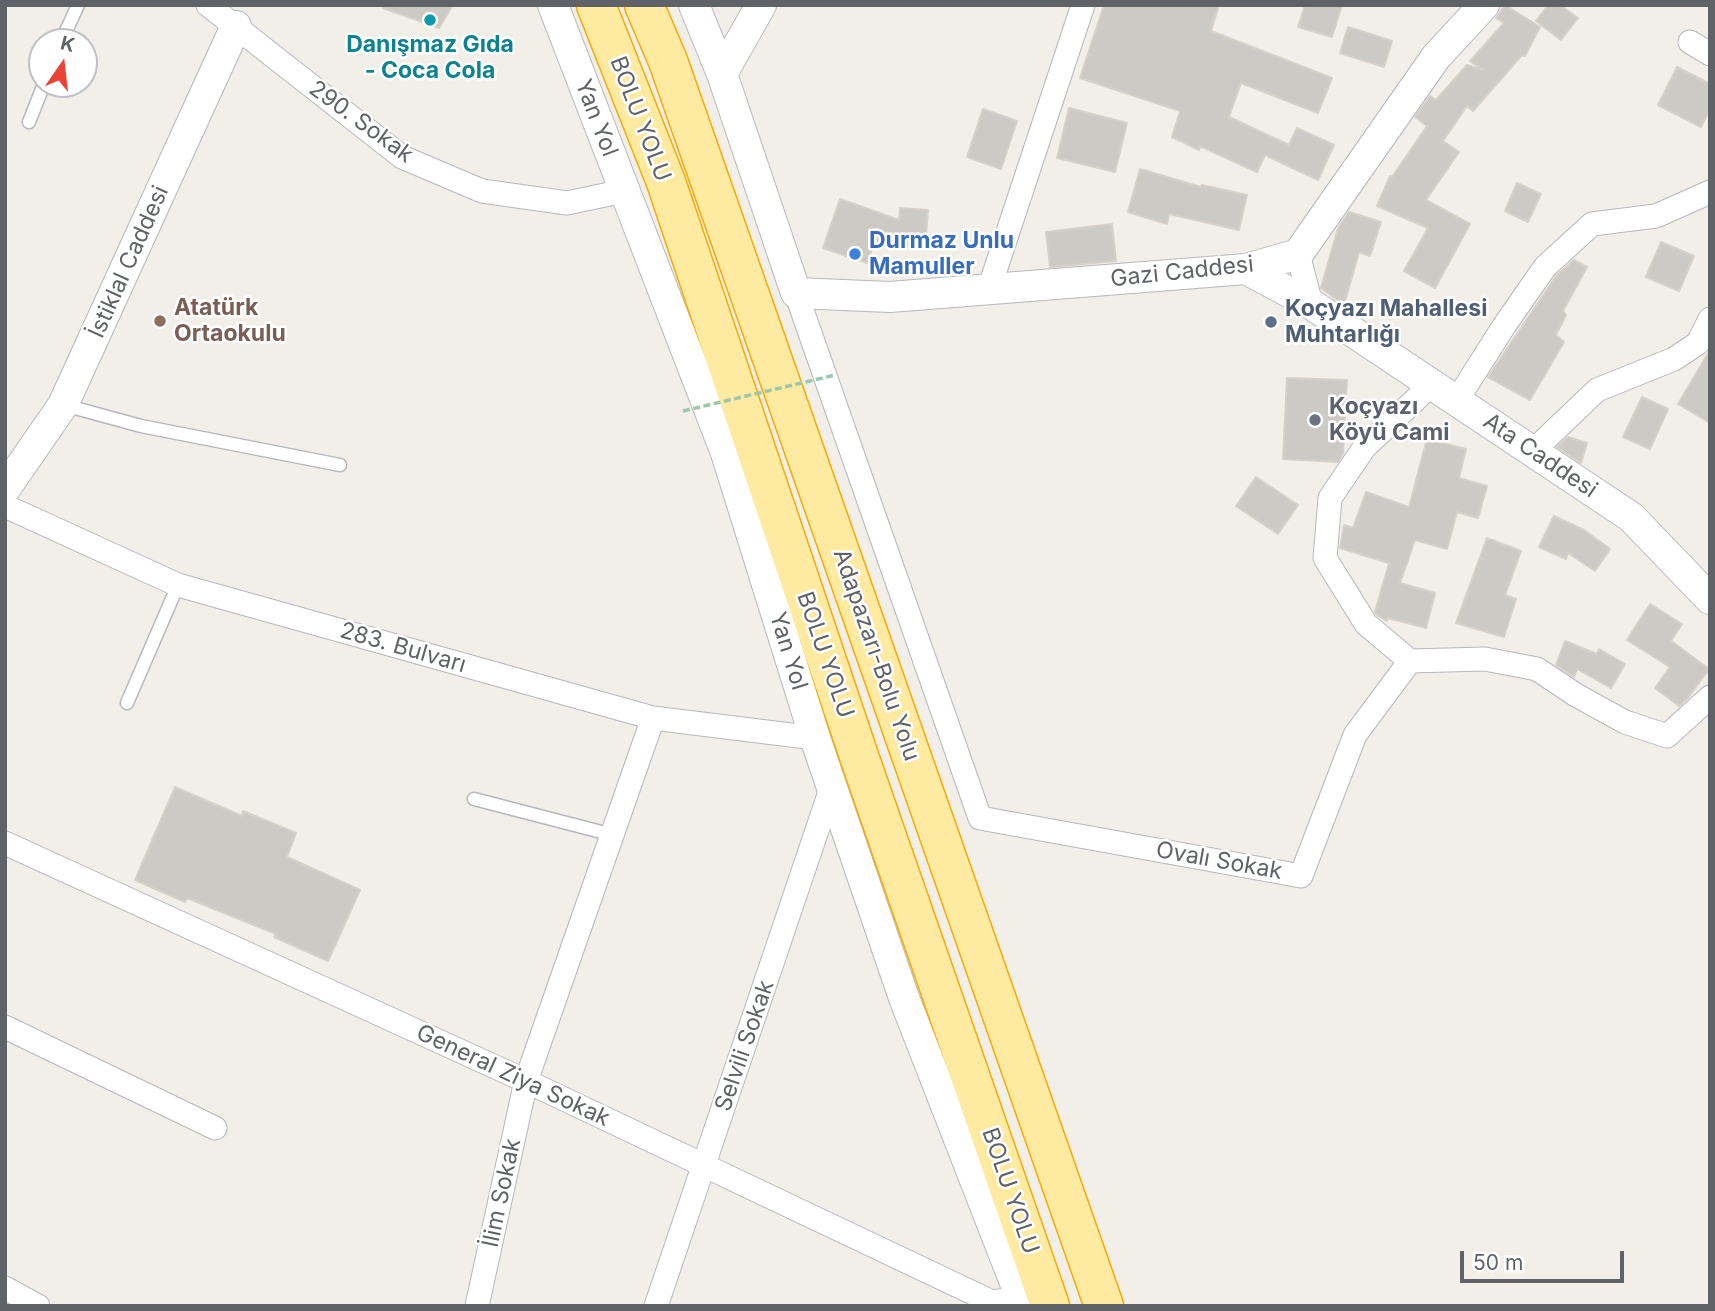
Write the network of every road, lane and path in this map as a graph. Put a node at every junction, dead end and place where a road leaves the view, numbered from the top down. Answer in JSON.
{"nodes":[{"id":1,"x":78,"y":5,"type":"edge"},
{"id":2,"x":208,"y":5,"type":"edge"},
{"id":3,"x":552,"y":5,"type":"edge"},
{"id":4,"x":596,"y":5,"type":"edge"},
{"id":5,"x":644,"y":5,"type":"edge"},
{"id":6,"x":656,"y":5,"type":"edge"},
{"id":7,"x":694,"y":5,"type":"edge"},
{"id":8,"x":761,"y":5,"type":"edge"},
{"id":9,"x":1083,"y":5,"type":"edge"},
{"id":10,"x":1485,"y":5,"type":"edge"},
{"id":11,"x":236,"y":26,"type":"junction"},
{"id":12,"x":67,"y":28,"type":"edge"},
{"id":13,"x":1690,"y":42,"type":"dead end"},
{"id":14,"x":1710,"y":54,"type":"edge"},
{"id":15,"x":668,"y":61,"type":"junction"},
{"id":16,"x":722,"y":74,"type":"junction"},
{"id":17,"x":38,"y":98,"type":"edge"},
{"id":18,"x":29,"y":122,"type":"dead end"},
{"id":19,"x":624,"y":191,"type":"junction"},
{"id":20,"x":1710,"y":192,"type":"edge"},
{"id":21,"x":1297,"y":254,"type":"junction"},
{"id":22,"x":1246,"y":269,"type":"junction"},
{"id":23,"x":989,"y":289,"type":"junction"},
{"id":24,"x":796,"y":293,"type":"junction"},
{"id":25,"x":1311,"y":304,"type":"junction"},
{"id":26,"x":1710,"y":319,"type":"edge"},
{"id":27,"x":835,"y":375,"type":"dead end"},
{"id":28,"x":1432,"y":384,"type":"junction"},
{"id":29,"x":1457,"y":400,"type":"junction"},
{"id":30,"x":64,"y":405,"type":"junction"},
{"id":31,"x":683,"y":411,"type":"dead end"},
{"id":32,"x":1533,"y":451,"type":"junction"},
{"id":33,"x":340,"y":466,"type":"dead end"},
{"id":34,"x":5,"y":489,"type":"edge"},
{"id":35,"x":5,"y":506,"type":"edge"},
{"id":36,"x":178,"y":585,"type":"junction"},
{"id":37,"x":1710,"y":599,"type":"edge"},
{"id":38,"x":1410,"y":660,"type":"junction"},
{"id":39,"x":1710,"y":697,"type":"edge"},
{"id":40,"x":127,"y":704,"type":"dead end"},
{"id":41,"x":653,"y":718,"type":"junction"},
{"id":42,"x":816,"y":738,"type":"junction"},
{"id":43,"x":832,"y":786,"type":"junction"},
{"id":44,"x":474,"y":799,"type":"dead end"},
{"id":45,"x":612,"y":835,"type":"junction"},
{"id":46,"x":5,"y":843,"type":"edge"},
{"id":47,"x":5,"y":1027,"type":"edge"},
{"id":48,"x":526,"y":1081,"type":"junction"},
{"id":49,"x":215,"y":1128,"type":"dead end"},
{"id":50,"x":705,"y":1166,"type":"junction"},
{"id":51,"x":5,"y":1288,"type":"edge"},
{"id":52,"x":1035,"y":1302,"type":"edge"},
{"id":53,"x":991,"y":1304,"type":"edge"},
{"id":54,"x":38,"y":1306,"type":"edge"},
{"id":55,"x":477,"y":1306,"type":"edge"},
{"id":56,"x":656,"y":1306,"type":"edge"},
{"id":57,"x":1107,"y":1306,"type":"edge"}],
"edges":[{"from":1,"to":12,"type":"lane"},
{"from":2,"to":11,"type":"street","name":"290. Sokak"},
{"from":3,"to":19,"type":"street","name":"Yan Yol"},
{"from":4,"to":52,"type":"highway","name":"BOLU YOLU"},
{"from":5,"to":15,"type":"highway","name":"Adapazarı-Bolu Yolu"},
{"from":6,"to":15,"type":"highway"},
{"from":7,"to":16,"type":"street"},
{"from":8,"to":16,"type":"street"},
{"from":9,"to":23,"type":"street"},
{"from":10,"to":21,"type":"street"},
{"from":11,"to":19,"type":"street","name":"290. Sokak"},
{"from":11,"to":30,"type":"street","name":"İstiklal Caddesi"},
{"from":13,"to":14,"type":"street"},
{"from":15,"to":57,"type":"highway","name":"Adapazarı-Bolu Yolu"},
{"from":16,"to":24,"type":"street"},
{"from":17,"to":18,"type":"lane"},
{"from":19,"to":42,"type":"street","name":"Yan Yol"},
{"from":20,"to":29,"type":"street"},
{"from":21,"to":22,"type":"street","name":"Gazi Caddesi"},
{"from":21,"to":25,"type":"street"},
{"from":22,"to":23,"type":"street","name":"Gazi Caddesi"},
{"from":22,"to":25,"type":"street","name":"Ata Caddesi"},
{"from":23,"to":24,"type":"street","name":"Gazi Caddesi"},
{"from":24,"to":38,"type":"street","name":"Ovalı Sokak"},
{"from":25,"to":28,"type":"street","name":"Ata Caddesi"},
{"from":26,"to":32,"type":"street"},
{"from":27,"to":31,"type":"path","bridge":true},
{"from":28,"to":29,"type":"street","name":"Ata Caddesi"},
{"from":28,"to":38,"type":"street"},
{"from":29,"to":32,"type":"street","name":"Ata Caddesi"},
{"from":30,"to":33,"type":"lane"},
{"from":30,"to":34,"type":"street","name":"İstiklal Caddesi"},
{"from":32,"to":37,"type":"street","name":"Ata Caddesi"},
{"from":35,"to":36,"type":"street","name":"283. Bulvarı"},
{"from":36,"to":40,"type":"lane"},
{"from":36,"to":41,"type":"street","name":"283. Bulvarı"},
{"from":38,"to":39,"type":"street"},
{"from":41,"to":42,"type":"street","name":"283. Bulvarı"},
{"from":41,"to":45,"type":"street","name":"İlim Sokak"},
{"from":42,"to":43,"type":"street","name":"Yan Yol"},
{"from":43,"to":50,"type":"street","name":"Selvili Sokak"},
{"from":43,"to":52,"type":"street","name":"Yan Yol"},
{"from":44,"to":45,"type":"lane"},
{"from":45,"to":48,"type":"street","name":"İlim Sokak"},
{"from":46,"to":48,"type":"street","name":"General Ziya Sokak"},
{"from":47,"to":49,"type":"street"},
{"from":48,"to":50,"type":"street","name":"General Ziya Sokak"},
{"from":48,"to":55,"type":"street","name":"İlim Sokak"},
{"from":50,"to":53,"type":"street","name":"General Ziya Sokak"},
{"from":50,"to":56,"type":"street","name":"Selvili Sokak"},
{"from":51,"to":54,"type":"street"},
{"from":52,"to":53,"type":"street","name":"General Ziya Sokak"}]}
